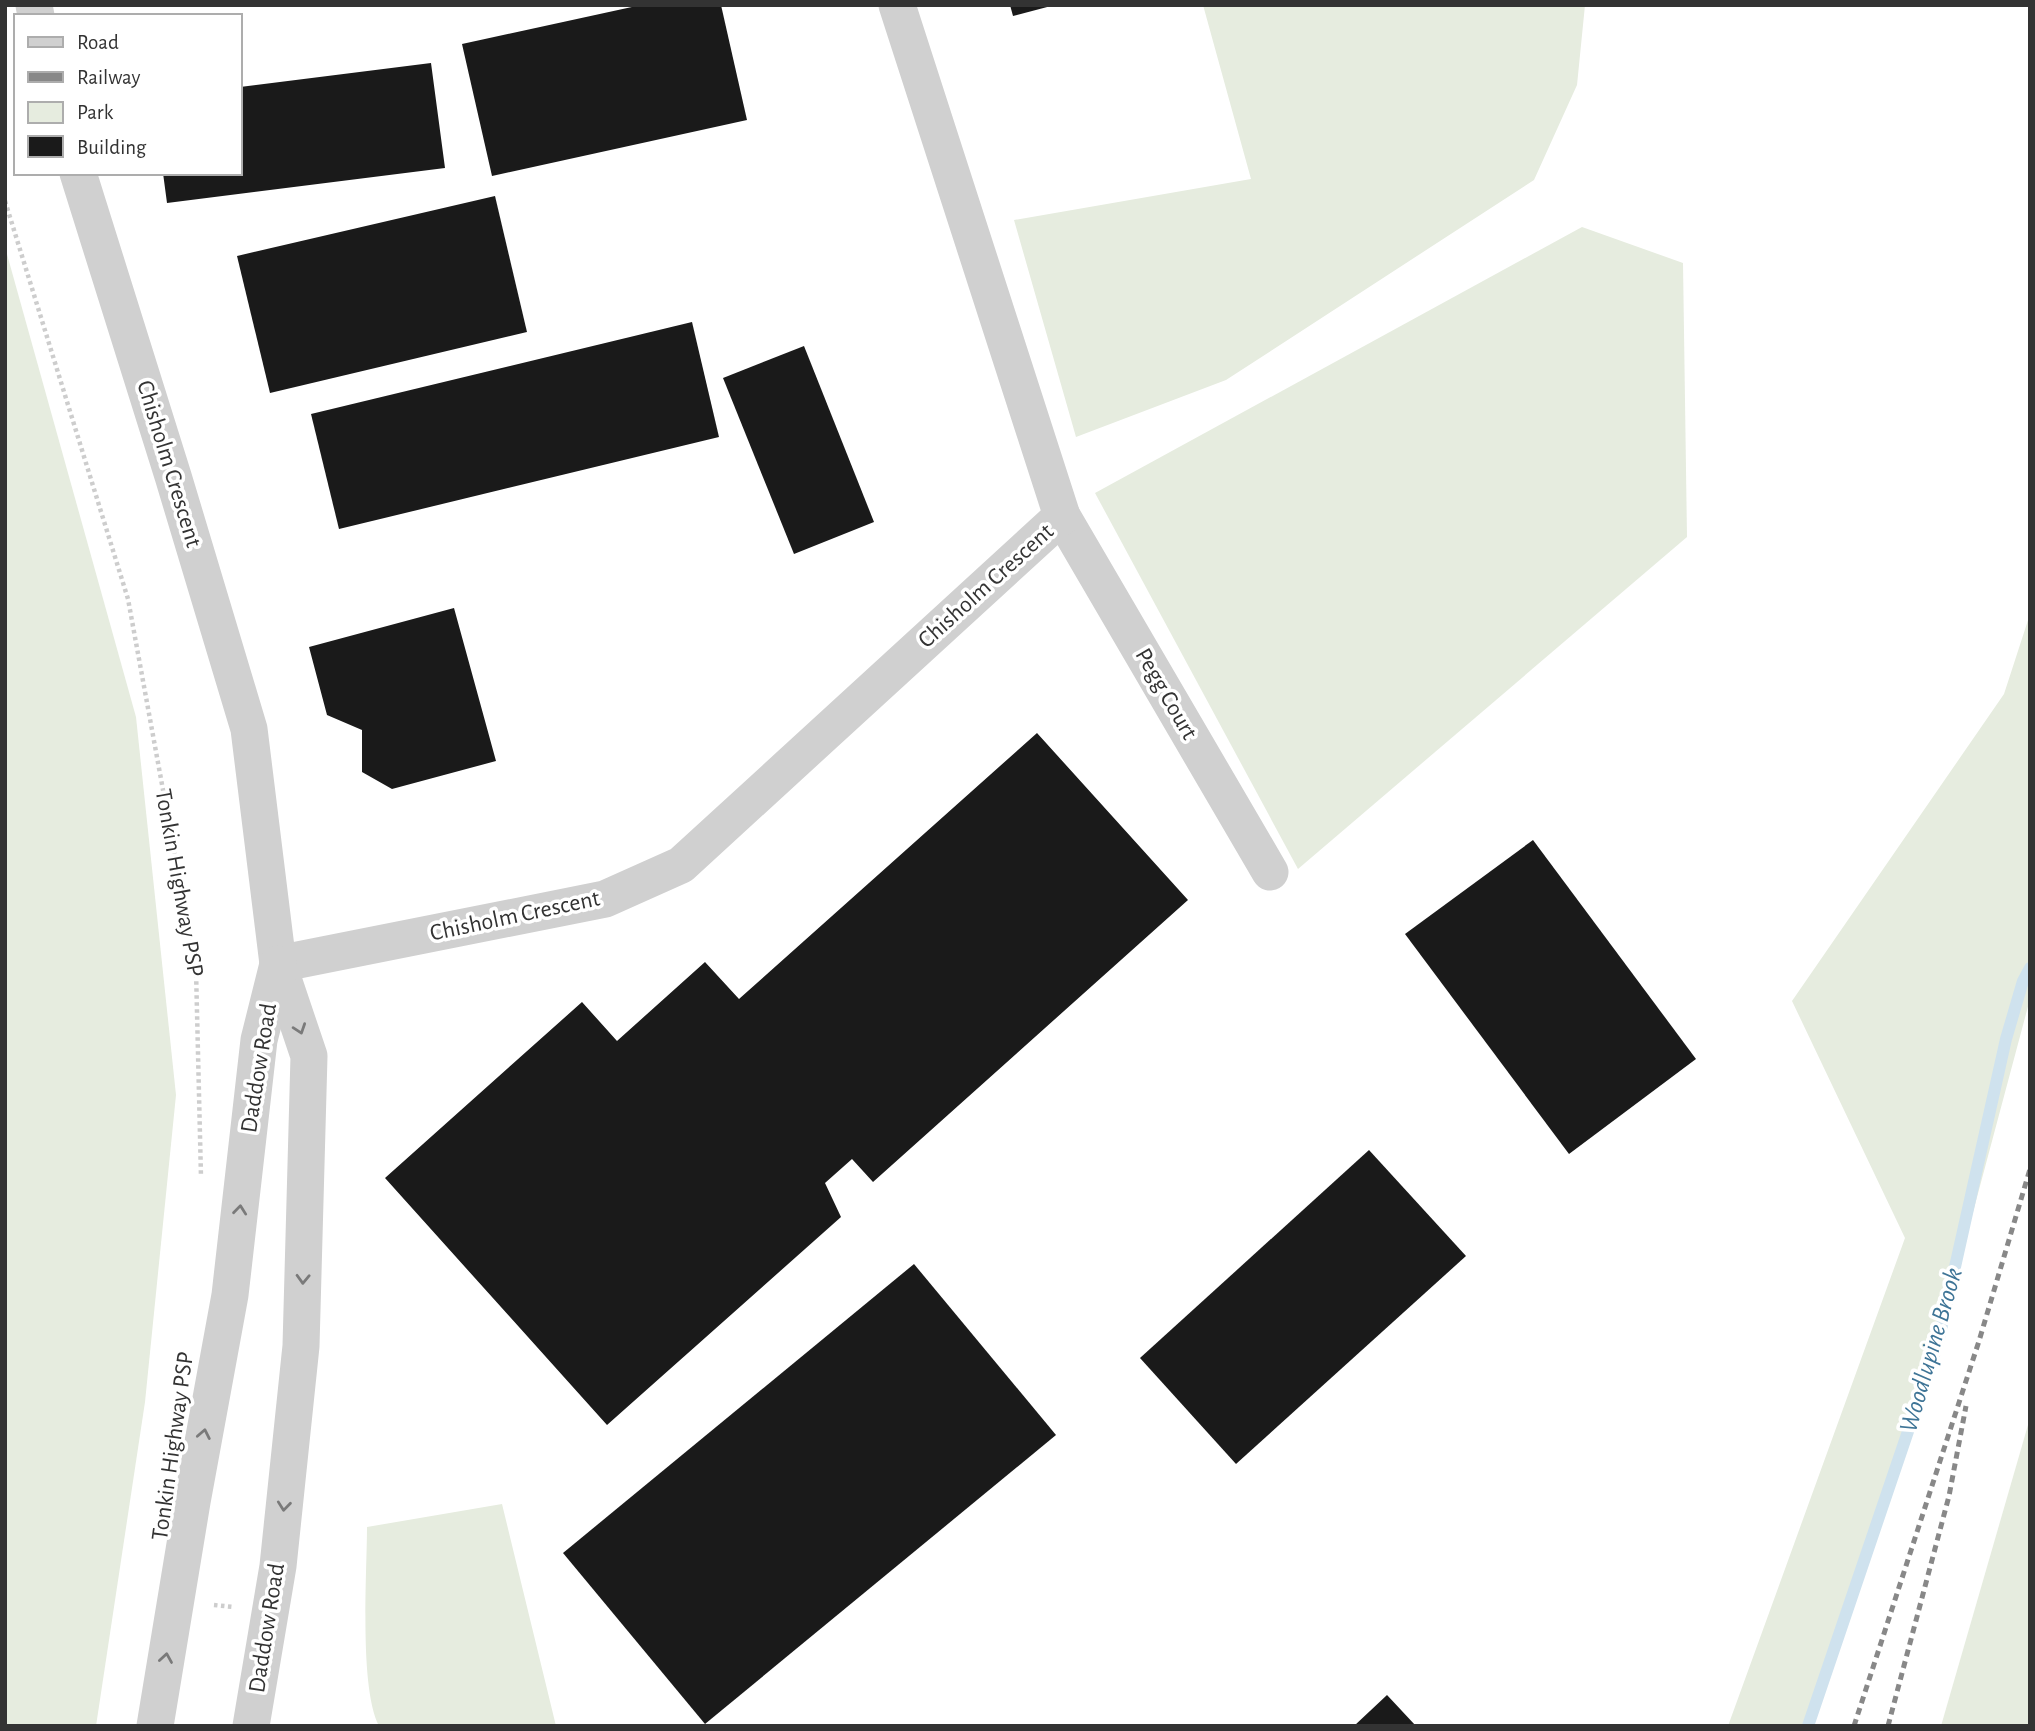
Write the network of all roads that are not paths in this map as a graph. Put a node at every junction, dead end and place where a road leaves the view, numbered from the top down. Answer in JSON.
{"nodes":[{"id":1,"x":897,"y":5,"type":"edge"},
{"id":2,"x":79,"y":175,"type":"edge"},
{"id":3,"x":1062,"y":516,"type":"junction"},
{"id":4,"x":1270,"y":872,"type":"dead end"},
{"id":5,"x":278,"y":964,"type":"junction"},
{"id":6,"x":155,"y":1726,"type":"edge"},
{"id":7,"x":251,"y":1726,"type":"edge"}],
"edges":[{"from":1,"to":3,"type":"street","name":"Chisholm Crescent"},
{"from":2,"to":5,"type":"street","name":"Chisholm Crescent"},
{"from":3,"to":4,"type":"street","name":"Pegg Court"},
{"from":3,"to":5,"type":"street","name":"Chisholm Crescent"},
{"from":6,"to":5,"type":"street","name":"Daddow Road","one_way":true},
{"from":5,"to":7,"type":"street","name":"Daddow Road","one_way":true}]}
